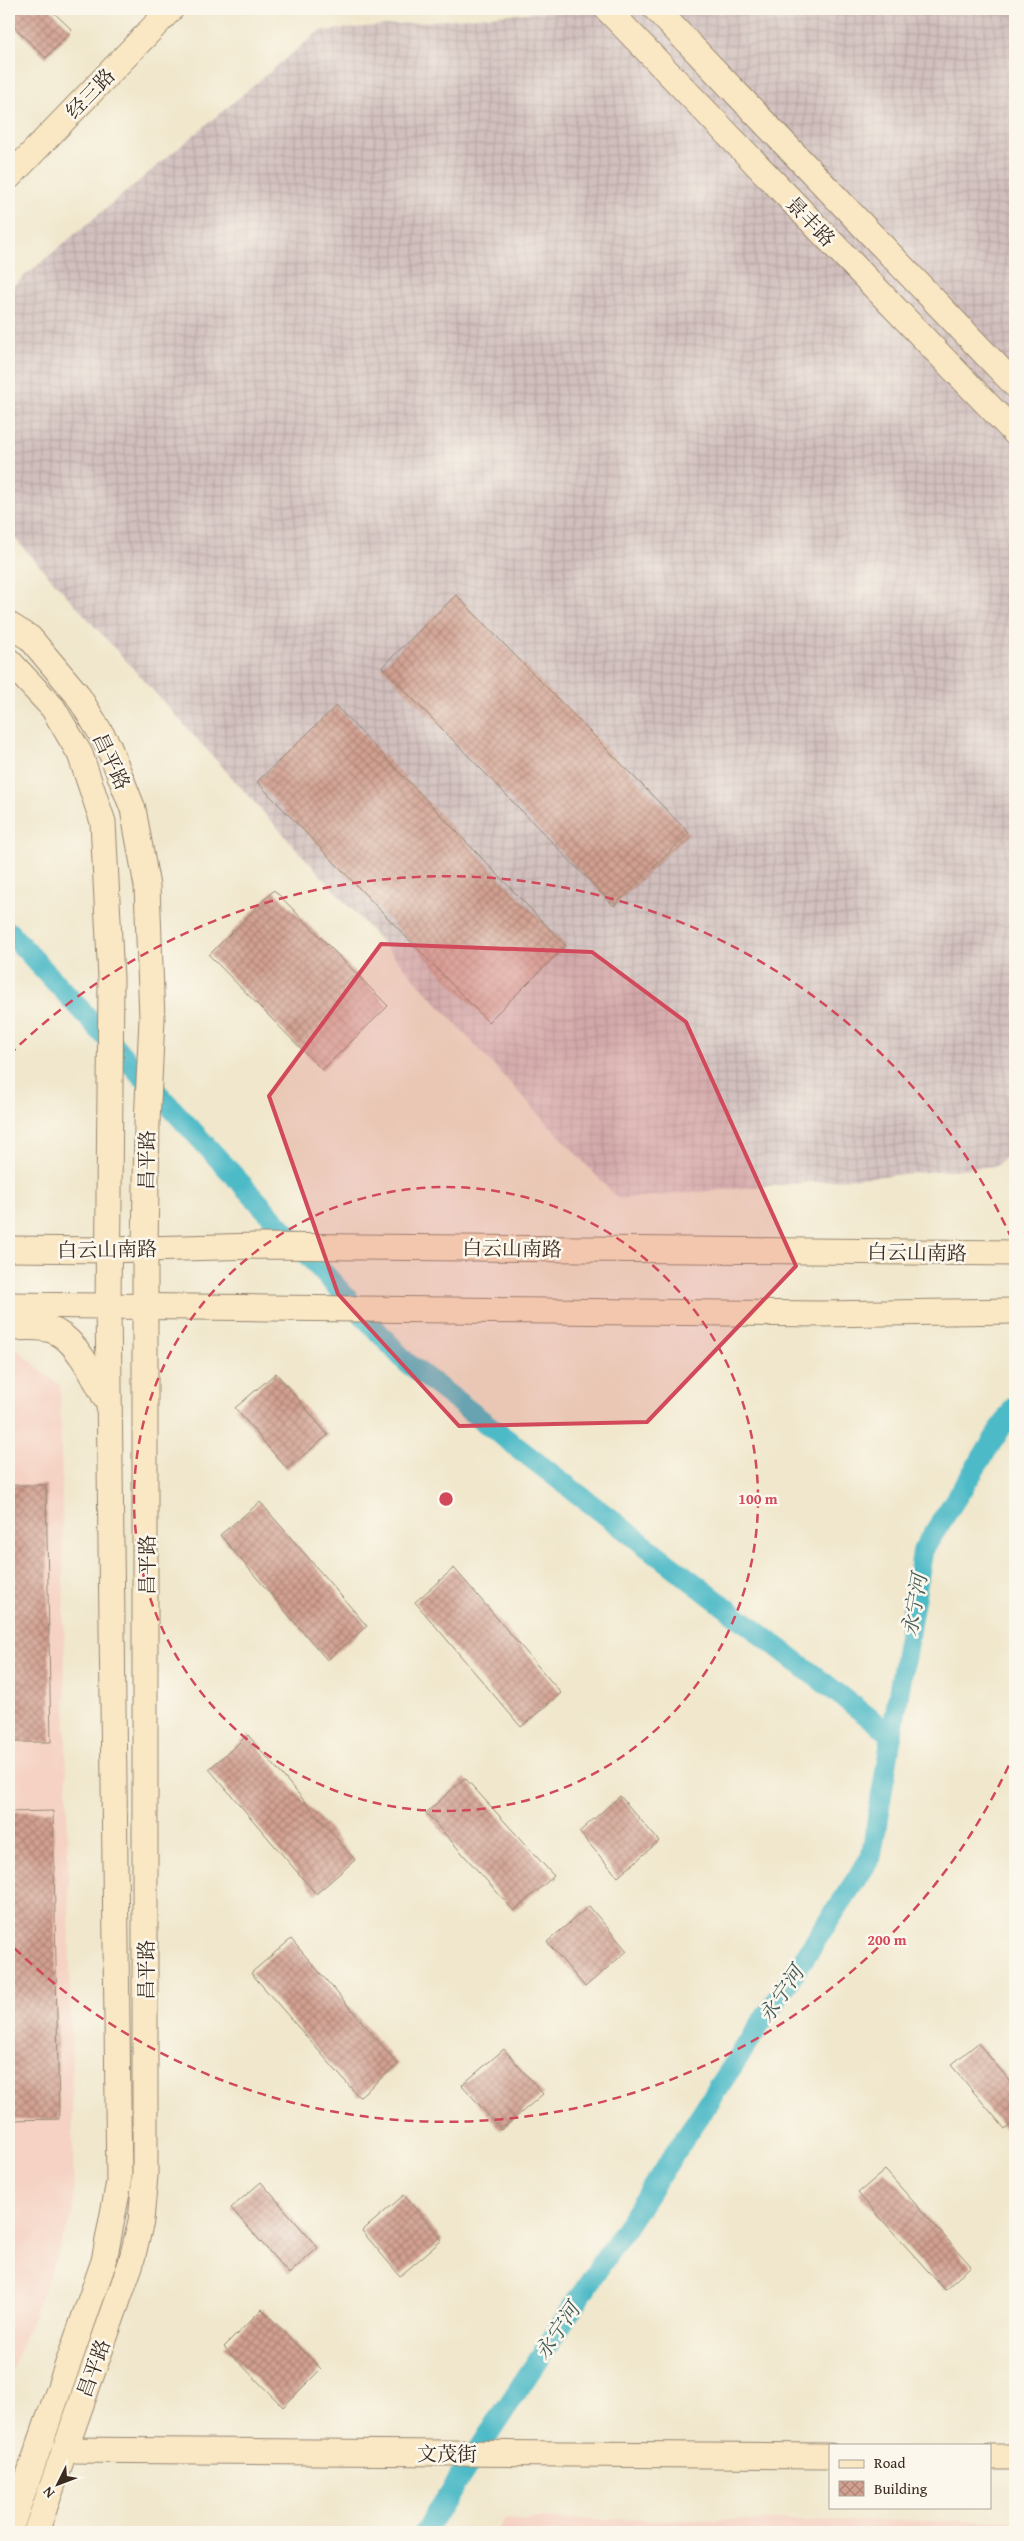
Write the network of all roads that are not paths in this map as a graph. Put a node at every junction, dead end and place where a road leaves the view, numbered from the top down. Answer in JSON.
{"nodes":[{"id":1,"x":171,"y":9,"type":"edge"},
{"id":2,"x":607,"y":9,"type":"edge"},
{"id":3,"x":656,"y":9,"type":"edge"},
{"id":4,"x":9,"y":177,"type":"edge"},
{"id":5,"x":1015,"y":385,"type":"edge"},
{"id":6,"x":1015,"y":433,"type":"edge"},
{"id":7,"x":9,"y":625,"type":"edge"},
{"id":8,"x":9,"y":660,"type":"edge"},
{"id":9,"x":9,"y":1249,"type":"edge"},
{"id":10,"x":145,"y":1249,"type":"junction"},
{"id":11,"x":108,"y":1250,"type":"junction"},
{"id":12,"x":1015,"y":1253,"type":"edge"},
{"id":13,"x":9,"y":1305,"type":"edge"},
{"id":14,"x":108,"y":1306,"type":"junction"},
{"id":15,"x":146,"y":1307,"type":"junction"},
{"id":16,"x":1015,"y":1311,"type":"edge"},
{"id":17,"x":9,"y":1328,"type":"edge"},
{"id":18,"x":109,"y":1406,"type":"junction"},
{"id":19,"x":64,"y":2450,"type":"junction"},
{"id":20,"x":829,"y":2456,"type":"edge"},
{"id":21,"x":992,"y":2457,"type":"edge"},
{"id":22,"x":1015,"y":2457,"type":"edge"},
{"id":23,"x":9,"y":2532,"type":"edge"},
{"id":24,"x":36,"y":2532,"type":"edge"}],
"edges":[{"from":1,"to":4,"type":"main road","name":"经三路"},
{"from":2,"to":6,"type":"main road","name":"景丰路"},
{"from":3,"to":5,"type":"main road","name":"景丰路"},
{"from":7,"to":10,"type":"main road","name":"昌平路"},
{"from":8,"to":11,"type":"main road","name":"昌平路"},
{"from":9,"to":11,"type":"main road","name":"白云山南路"},
{"from":10,"to":11,"type":"main road","name":"白云山南路"},
{"from":10,"to":12,"type":"main road","name":"白云山南路"},
{"from":10,"to":15,"type":"main road","name":"昌平路"},
{"from":11,"to":14,"type":"main road","name":"昌平路"},
{"from":13,"to":14,"type":"main road"},
{"from":14,"to":15,"type":"main road"},
{"from":14,"to":18,"type":"main road","name":"昌平路"},
{"from":15,"to":16,"type":"main road"},
{"from":15,"to":19,"type":"main road","name":"昌平路"},
{"from":17,"to":18,"type":"main road"},
{"from":18,"to":23,"type":"main road","name":"昌平路"},
{"from":19,"to":20,"type":"main road","name":"文茂街"},
{"from":19,"to":24,"type":"main road","name":"昌平路"},
{"from":21,"to":22,"type":"main road"}]}
